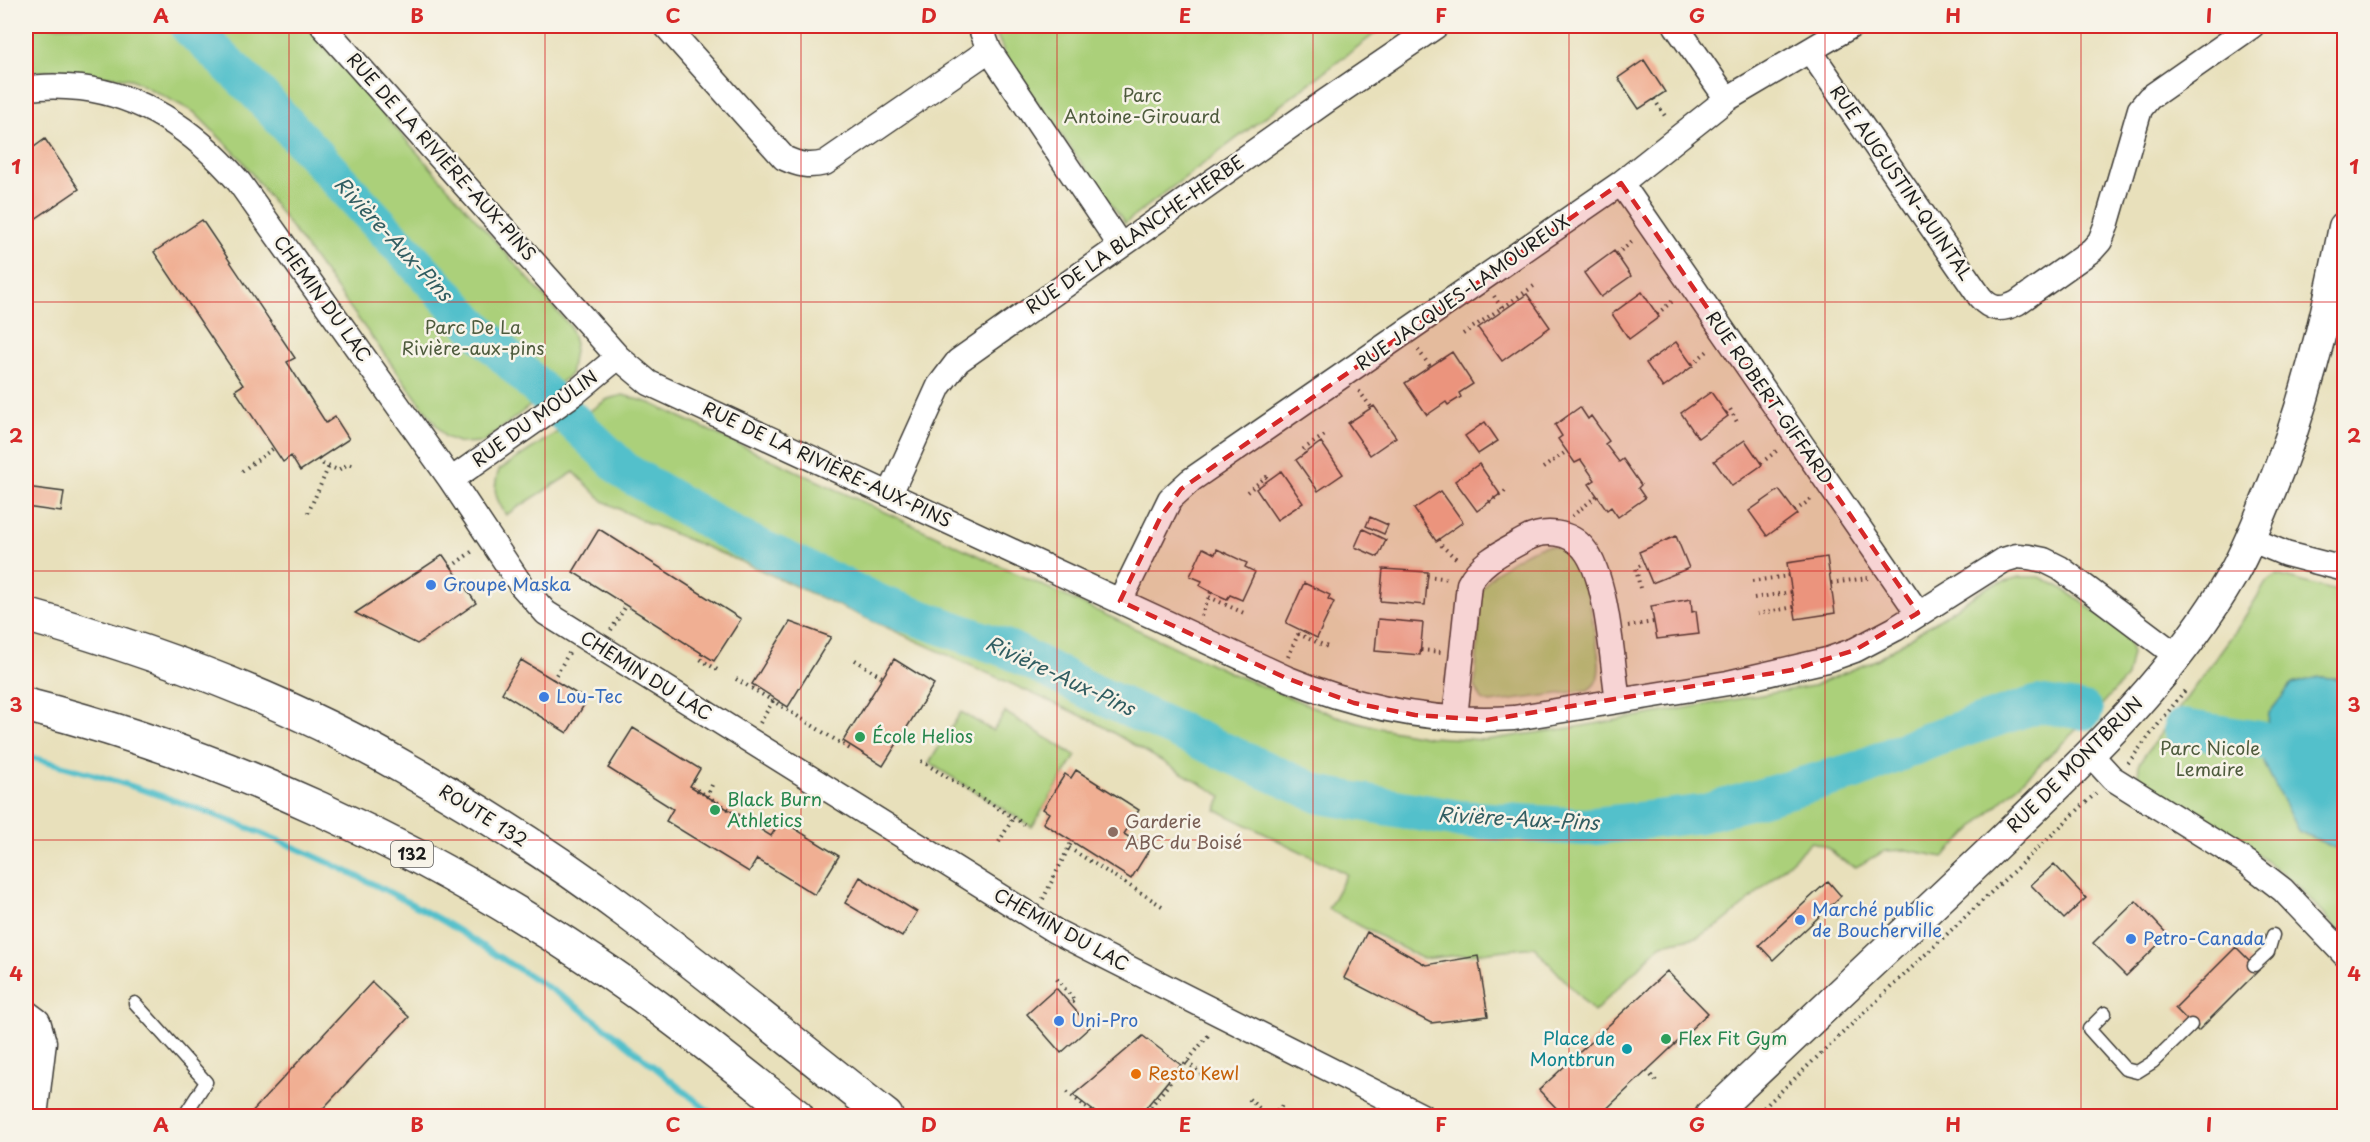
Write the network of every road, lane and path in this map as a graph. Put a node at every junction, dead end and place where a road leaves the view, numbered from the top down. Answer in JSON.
{"nodes":[{"id":1,"x":323,"y":26,"type":"edge"},
{"id":2,"x":666,"y":26,"type":"edge"},
{"id":3,"x":980,"y":26,"type":"edge"},
{"id":4,"x":1436,"y":26,"type":"edge"},
{"id":5,"x":1676,"y":26,"type":"edge"},
{"id":6,"x":1851,"y":26,"type":"edge"},
{"id":7,"x":2252,"y":26,"type":"edge"},
{"id":8,"x":989,"y":50,"type":"junction"},
{"id":9,"x":1810,"y":51,"type":"junction"},
{"id":10,"x":26,"y":89,"type":"edge"},
{"id":11,"x":1654,"y":99,"type":"dead end"},
{"id":12,"x":1727,"y":99,"type":"junction"},
{"id":13,"x":1672,"y":126,"type":"dead end"},
{"id":14,"x":1621,"y":183,"type":"junction"},
{"id":15,"x":2344,"y":227,"type":"edge"},
{"id":16,"x":1640,"y":236,"type":"dead end"},
{"id":17,"x":1120,"y":245,"type":"junction"},
{"id":18,"x":1616,"y":254,"type":"dead end"},
{"id":19,"x":1534,"y":286,"type":"dead end"},
{"id":20,"x":1491,"y":291,"type":"dead end"},
{"id":21,"x":1680,"y":295,"type":"dead end"},
{"id":22,"x":1503,"y":309,"type":"junction"},
{"id":23,"x":1657,"y":314,"type":"dead end"},
{"id":24,"x":1463,"y":334,"type":"dead end"},
{"id":25,"x":1413,"y":344,"type":"dead end"},
{"id":26,"x":1716,"y":347,"type":"dead end"},
{"id":27,"x":618,"y":357,"type":"junction"},
{"id":28,"x":1692,"y":364,"type":"dead end"},
{"id":29,"x":1430,"y":366,"type":"dead end"},
{"id":30,"x":1354,"y":385,"type":"dead end"},
{"id":31,"x":1371,"y":407,"type":"dead end"},
{"id":32,"x":1726,"y":413,"type":"dead end"},
{"id":33,"x":1737,"y":422,"type":"dead end"},
{"id":34,"x":1328,"y":433,"type":"dead end"},
{"id":35,"x":1784,"y":444,"type":"dead end"},
{"id":36,"x":274,"y":448,"type":"dead end"},
{"id":37,"x":1567,"y":451,"type":"dead end"},
{"id":38,"x":1305,"y":454,"type":"dead end"},
{"id":39,"x":319,"y":459,"type":"dead end"},
{"id":40,"x":1761,"y":463,"type":"dead end"},
{"id":41,"x":329,"y":466,"type":"junction"},
{"id":42,"x":354,"y":466,"type":"dead end"},
{"id":43,"x":1543,"y":468,"type":"dead end"},
{"id":44,"x":242,"y":471,"type":"dead end"},
{"id":45,"x":451,"y":480,"type":"junction"},
{"id":46,"x":1269,"y":480,"type":"dead end"},
{"id":47,"x":1507,"y":490,"type":"dead end"},
{"id":48,"x":1247,"y":492,"type":"dead end"},
{"id":49,"x":890,"y":494,"type":"junction"},
{"id":50,"x":1818,"y":494,"type":"dead end"},
{"id":51,"x":1597,"y":496,"type":"dead end"},
{"id":52,"x":1489,"y":502,"type":"dead end"},
{"id":53,"x":1795,"y":511,"type":"dead end"},
{"id":54,"x":308,"y":513,"type":"dead end"},
{"id":55,"x":1566,"y":520,"type":"dead end"},
{"id":56,"x":2250,"y":539,"type":"junction"},
{"id":57,"x":1438,"y":540,"type":"dead end"},
{"id":58,"x":474,"y":550,"type":"dead end"},
{"id":59,"x":1462,"y":563,"type":"dead end"},
{"id":60,"x":1644,"y":563,"type":"dead end"},
{"id":61,"x":451,"y":567,"type":"dead end"},
{"id":62,"x":2344,"y":569,"type":"edge"},
{"id":63,"x":1427,"y":576,"type":"dead end"},
{"id":64,"x":1789,"y":576,"type":"dead end"},
{"id":65,"x":1876,"y":577,"type":"dead end"},
{"id":66,"x":1455,"y":580,"type":"dead end"},
{"id":67,"x":1752,"y":581,"type":"dead end"},
{"id":68,"x":1831,"y":583,"type":"dead end"},
{"id":69,"x":1640,"y":588,"type":"dead end"},
{"id":70,"x":1792,"y":592,"type":"dead end"},
{"id":71,"x":1754,"y":598,"type":"dead end"},
{"id":72,"x":1120,"y":601,"type":"junction"},
{"id":73,"x":626,"y":606,"type":"dead end"},
{"id":74,"x":1794,"y":607,"type":"dead end"},
{"id":75,"x":1918,"y":613,"type":"junction"},
{"id":76,"x":1246,"y":614,"type":"dead end"},
{"id":77,"x":1757,"y":614,"type":"dead end"},
{"id":78,"x":26,"y":615,"type":"edge"},
{"id":79,"x":1654,"y":621,"type":"dead end"},
{"id":80,"x":1198,"y":622,"type":"dead end"},
{"id":81,"x":1622,"y":627,"type":"dead end"},
{"id":82,"x":610,"y":630,"type":"dead end"},
{"id":83,"x":1330,"y":648,"type":"dead end"},
{"id":84,"x":1421,"y":650,"type":"dead end"},
{"id":85,"x":569,"y":652,"type":"dead end"},
{"id":86,"x":1448,"y":652,"type":"dead end"},
{"id":87,"x":702,"y":654,"type":"dead end"},
{"id":88,"x":2177,"y":656,"type":"junction"},
{"id":89,"x":855,"y":660,"type":"dead end"},
{"id":90,"x":1286,"y":662,"type":"dead end"},
{"id":91,"x":719,"y":671,"type":"dead end"},
{"id":92,"x":882,"y":677,"type":"dead end"},
{"id":93,"x":736,"y":679,"type":"dead end"},
{"id":94,"x":553,"y":680,"type":"dead end"},
{"id":95,"x":2182,"y":694,"type":"dead end"},
{"id":96,"x":774,"y":700,"type":"junction"},
{"id":97,"x":1618,"y":701,"type":"junction"},
{"id":98,"x":26,"y":705,"type":"edge"},
{"id":99,"x":1455,"y":718,"type":"junction"},
{"id":100,"x":760,"y":723,"type":"dead end"},
{"id":101,"x":852,"y":747,"type":"dead end"},
{"id":102,"x":2091,"y":755,"type":"junction"},
{"id":103,"x":921,"y":761,"type":"dead end"},
{"id":104,"x":2129,"y":761,"type":"dead end"},
{"id":105,"x":712,"y":785,"type":"dead end"},
{"id":106,"x":697,"y":790,"type":"dead end"},
{"id":107,"x":2095,"y":795,"type":"dead end"},
{"id":108,"x":706,"y":796,"type":"junction"},
{"id":109,"x":1013,"y":818,"type":"junction"},
{"id":110,"x":767,"y":820,"type":"dead end"},
{"id":111,"x":1024,"y":824,"type":"dead end"},
{"id":112,"x":1072,"y":841,"type":"dead end"},
{"id":113,"x":999,"y":842,"type":"dead end"},
{"id":114,"x":1069,"y":848,"type":"junction"},
{"id":115,"x":1043,"y":900,"type":"dead end"},
{"id":116,"x":1162,"y":906,"type":"dead end"},
{"id":117,"x":2273,"y":935,"type":"dead end"},
{"id":118,"x":2344,"y":954,"type":"edge"},
{"id":119,"x":2254,"y":965,"type":"dead end"},
{"id":120,"x":1057,"y":979,"type":"dead end"},
{"id":121,"x":135,"y":1003,"type":"dead end"},
{"id":122,"x":1070,"y":1004,"type":"dead end"},
{"id":123,"x":26,"y":1011,"type":"edge"},
{"id":124,"x":2105,"y":1013,"type":"dead end"},
{"id":125,"x":2191,"y":1025,"type":"dead end"},
{"id":126,"x":1212,"y":1032,"type":"dead end"},
{"id":127,"x":1187,"y":1062,"type":"junction"},
{"id":128,"x":1647,"y":1071,"type":"dead end"},
{"id":129,"x":1209,"y":1081,"type":"dead end"},
{"id":130,"x":1656,"y":1081,"type":"dead end"},
{"id":131,"x":1067,"y":1092,"type":"dead end"},
{"id":132,"x":1248,"y":1099,"type":"dead end"},
{"id":133,"x":1284,"y":1103,"type":"dead end"},
{"id":134,"x":35,"y":1116,"type":"edge"},
{"id":135,"x":184,"y":1116,"type":"edge"},
{"id":136,"x":797,"y":1116,"type":"edge"},
{"id":137,"x":886,"y":1116,"type":"edge"},
{"id":138,"x":1098,"y":1116,"type":"edge"},
{"id":139,"x":1143,"y":1116,"type":"edge"},
{"id":140,"x":1268,"y":1116,"type":"edge"},
{"id":141,"x":1273,"y":1116,"type":"edge"},
{"id":142,"x":1422,"y":1116,"type":"edge"},
{"id":143,"x":1710,"y":1116,"type":"edge"},
{"id":144,"x":1755,"y":1116,"type":"edge"}],
"edges":[{"from":1,"to":27,"type":"street","name":"RUE DE LA RIVIÈRE-AUX-PINS"},
{"from":2,"to":8,"type":"street"},
{"from":3,"to":8,"type":"street"},
{"from":4,"to":17,"type":"street","name":"RUE DE LA BLANCHE-HERBE"},
{"from":5,"to":12,"type":"street"},
{"from":6,"to":9,"type":"street","name":"RUE JACQUES-LAMOUREUX"},
{"from":7,"to":9,"type":"street","name":"RUE AUGUSTIN-QUINTAL"},
{"from":8,"to":17,"type":"street"},
{"from":9,"to":12,"type":"street","name":"RUE JACQUES-LAMOUREUX"},
{"from":10,"to":45,"type":"street","name":"CHEMIN DU LAC"},
{"from":11,"to":13,"type":"path"},
{"from":12,"to":14,"type":"street","name":"RUE JACQUES-LAMOUREUX"},
{"from":14,"to":72,"type":"street","name":"RUE JACQUES-LAMOUREUX"},
{"from":14,"to":75,"type":"street","name":"RUE ROBERT-GIFFARD"},
{"from":15,"to":56,"type":"street","name":"RUE DE MONTBRUN"},
{"from":16,"to":18,"type":"path"},
{"from":17,"to":49,"type":"street","name":"RUE DE LA BLANCHE-HERBE"},
{"from":19,"to":22,"type":"path"},
{"from":20,"to":22,"type":"path"},
{"from":21,"to":23,"type":"path"},
{"from":22,"to":24,"type":"path"},
{"from":25,"to":29,"type":"path"},
{"from":26,"to":28,"type":"path"},
{"from":27,"to":45,"type":"street","name":"RUE DU MOULIN"},
{"from":27,"to":49,"type":"street","name":"RUE DE LA RIVIÈRE-AUX-PINS"},
{"from":30,"to":31,"type":"path"},
{"from":32,"to":33,"type":"path"},
{"from":34,"to":38,"type":"path"},
{"from":35,"to":40,"type":"path"},
{"from":36,"to":44,"type":"path"},
{"from":37,"to":43,"type":"path"},
{"from":39,"to":41,"type":"path"},
{"from":41,"to":42,"type":"path"},
{"from":41,"to":54,"type":"path"},
{"from":45,"to":142,"type":"street","name":"CHEMIN DU LAC"},
{"from":46,"to":48,"type":"path"},
{"from":47,"to":52,"type":"path"},
{"from":49,"to":72,"type":"street","name":"RUE DE LA RIVIÈRE-AUX-PINS"},
{"from":50,"to":53,"type":"path"},
{"from":51,"to":55,"type":"path"},
{"from":56,"to":62,"type":"street"},
{"from":56,"to":88,"type":"street","name":"RUE DE MONTBRUN"},
{"from":57,"to":59,"type":"path"},
{"from":58,"to":61,"type":"path"},
{"from":60,"to":69,"type":"path"},
{"from":63,"to":66,"type":"path"},
{"from":64,"to":67,"type":"path"},
{"from":65,"to":68,"type":"path"},
{"from":70,"to":71,"type":"path"},
{"from":72,"to":99,"type":"street","name":"RUE DE LA RIVIÈRE-AUX-PINS"},
{"from":73,"to":82,"type":"path"},
{"from":74,"to":77,"type":"path"},
{"from":75,"to":88,"type":"street","name":"RUE DE LA RIVIÈRE-AUX-PINS"},
{"from":75,"to":97,"type":"street","name":"RUE DE LA RIVIÈRE-AUX-PINS"},
{"from":76,"to":80,"type":"path"},
{"from":78,"to":137,"type":"highway","name":"ROUTE 132"},
{"from":79,"to":81,"type":"path"},
{"from":83,"to":90,"type":"path"},
{"from":84,"to":86,"type":"path"},
{"from":85,"to":94,"type":"path"},
{"from":87,"to":91,"type":"path"},
{"from":88,"to":102,"type":"street","name":"RUE DE MONTBRUN"},
{"from":89,"to":92,"type":"path"},
{"from":93,"to":96,"type":"path"},
{"from":95,"to":104,"type":"path","name":"RUE DE MONTBRUN"},
{"from":96,"to":100,"type":"path"},
{"from":96,"to":101,"type":"path"},
{"from":97,"to":99,"type":"street","name":"RUE DE LA RIVIÈRE-AUX-PINS"},
{"from":97,"to":99,"type":"street"},
{"from":98,"to":136,"type":"highway","number":"132"},
{"from":102,"to":118,"type":"street"},
{"from":102,"to":143,"type":"street","name":"RUE DE MONTBRUN"},
{"from":103,"to":109,"type":"path"},
{"from":105,"to":108,"type":"path"},
{"from":106,"to":108,"type":"path"},
{"from":107,"to":144,"type":"path","name":"RUE DE MONTBRUN"},
{"from":108,"to":110,"type":"path"},
{"from":109,"to":111,"type":"path"},
{"from":109,"to":113,"type":"path"},
{"from":112,"to":114,"type":"path"},
{"from":114,"to":115,"type":"path"},
{"from":114,"to":116,"type":"path"},
{"from":117,"to":119,"type":"lane"},
{"from":120,"to":122,"type":"path"},
{"from":121,"to":135,"type":"lane"},
{"from":123,"to":134,"type":"street"},
{"from":124,"to":125,"type":"lane"},
{"from":126,"to":127,"type":"path"},
{"from":127,"to":129,"type":"path"},
{"from":127,"to":139,"type":"path"},
{"from":128,"to":130,"type":"path"},
{"from":131,"to":138,"type":"path"},
{"from":132,"to":140,"type":"path"},
{"from":133,"to":141,"type":"path"}]}
